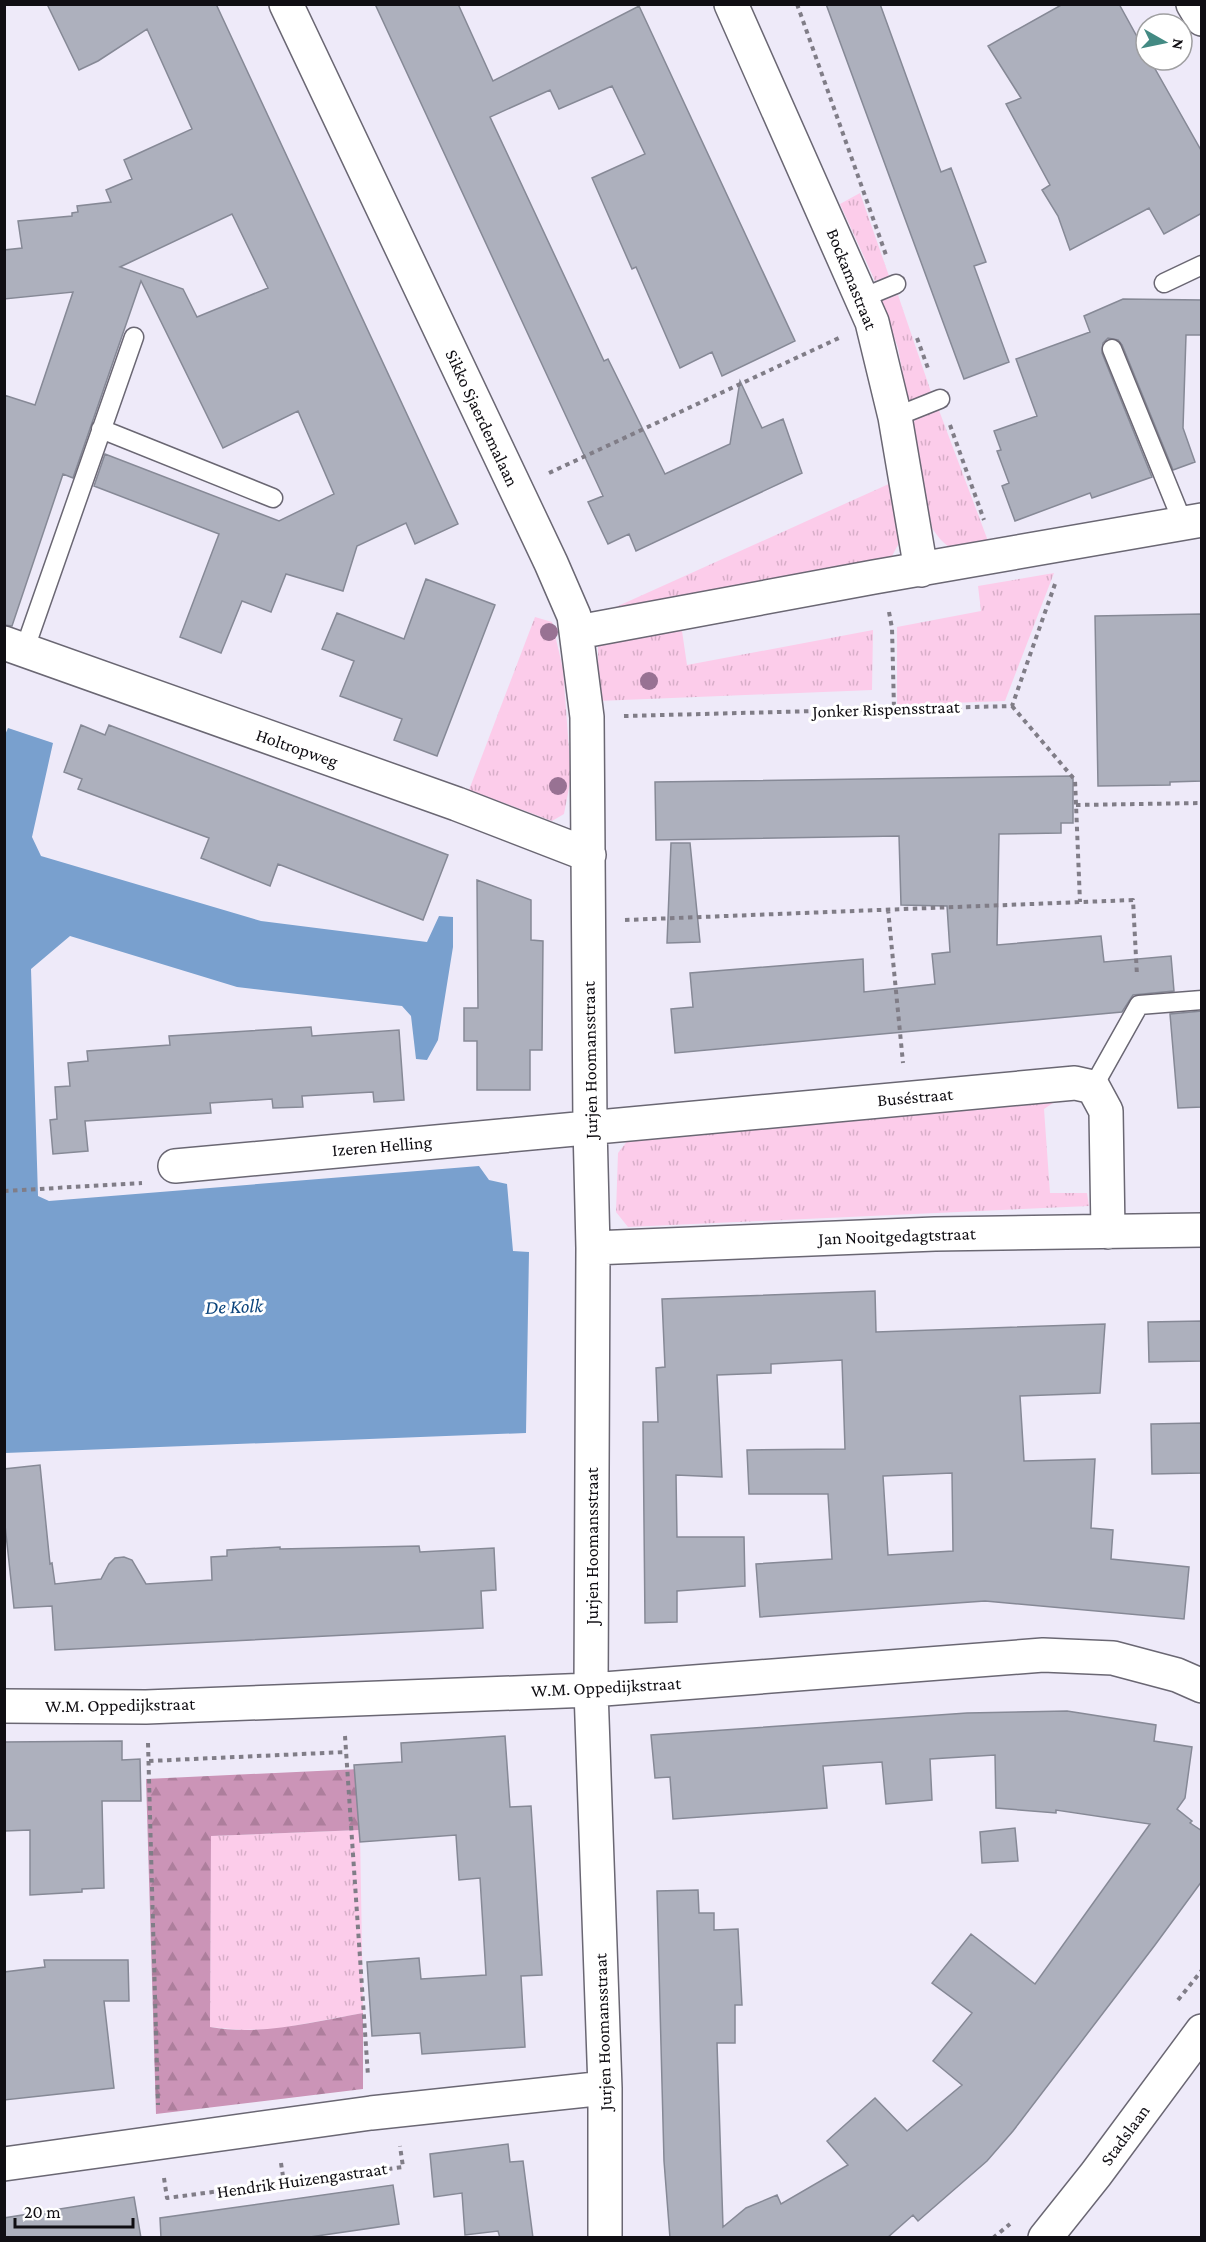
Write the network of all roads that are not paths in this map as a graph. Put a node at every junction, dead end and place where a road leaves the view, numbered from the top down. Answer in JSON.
{"nodes":[{"id":1,"x":286,"y":4,"type":"edge"},
{"id":2,"x":730,"y":4,"type":"edge"},
{"id":3,"x":1193,"y":4,"type":"edge"},
{"id":4,"x":1202,"y":19,"type":"edge"},
{"id":5,"x":1202,"y":265,"type":"edge"},
{"id":6,"x":1164,"y":283,"type":"dead end"},
{"id":7,"x":896,"y":284,"type":"dead end"},
{"id":8,"x":867,"y":310,"type":"junction"},
{"id":9,"x":134,"y":337,"type":"dead end"},
{"id":10,"x":1112,"y":349,"type":"dead end"},
{"id":11,"x":940,"y":399,"type":"dead end"},
{"id":12,"x":895,"y":417,"type":"junction"},
{"id":13,"x":101,"y":429,"type":"junction"},
{"id":14,"x":273,"y":498,"type":"dead end"},
{"id":15,"x":1192,"y":522,"type":"edge"},
{"id":16,"x":921,"y":570,"type":"junction"},
{"id":17,"x":578,"y":632,"type":"junction"},
{"id":18,"x":14,"y":647,"type":"edge"},
{"id":19,"x":589,"y":855,"type":"junction"},
{"id":20,"x":1202,"y":1000,"type":"edge"},
{"id":21,"x":1093,"y":1087,"type":"junction"},
{"id":22,"x":590,"y":1126,"type":"junction"},
{"id":23,"x":175,"y":1166,"type":"road end"},
{"id":24,"x":1202,"y":1230,"type":"edge"},
{"id":25,"x":1108,"y":1232,"type":"junction"},
{"id":26,"x":593,"y":1248,"type":"junction"},
{"id":27,"x":1202,"y":1686,"type":"edge"},
{"id":28,"x":591,"y":1690,"type":"junction"},
{"id":29,"x":4,"y":1706,"type":"edge"},
{"id":30,"x":1202,"y":2031,"type":"edge"},
{"id":31,"x":605,"y":2088,"type":"junction"},
{"id":32,"x":4,"y":2164,"type":"edge"},
{"id":33,"x":605,"y":2238,"type":"edge"},
{"id":34,"x":1045,"y":2238,"type":"edge"}],
"edges":[{"from":1,"to":17,"type":"street","name":"Sikko Sjaerdemalaan"},
{"from":2,"to":8,"type":"street","name":"Bockamastraat"},
{"from":3,"to":4,"type":"street"},
{"from":5,"to":6,"type":"lane"},
{"from":7,"to":8,"type":"lane"},
{"from":8,"to":12,"type":"street","name":"Bockamastraat"},
{"from":9,"to":13,"type":"lane"},
{"from":10,"to":15,"type":"lane"},
{"from":11,"to":12,"type":"lane"},
{"from":12,"to":16,"type":"street","name":"Bockamastraat"},
{"from":13,"to":14,"type":"lane"},
{"from":13,"to":18,"type":"lane"},
{"from":15,"to":16,"type":"street"},
{"from":16,"to":17,"type":"street"},
{"from":17,"to":19,"type":"street","name":"Sikko Sjaerdemalaan"},
{"from":18,"to":19,"type":"street","name":"Holtropweg"},
{"from":19,"to":22,"type":"street","name":"Jurjen Hoomansstraat"},
{"from":20,"to":21,"type":"lane"},
{"from":21,"to":22,"type":"street","name":"Buséstraat"},
{"from":21,"to":25,"type":"street"},
{"from":22,"to":23,"type":"street","name":"Izeren Helling"},
{"from":22,"to":26,"type":"street","name":"Jurjen Hoomansstraat"},
{"from":24,"to":25,"type":"street","name":"Jan Nooitgedagtstraat"},
{"from":25,"to":26,"type":"street","name":"Jan Nooitgedagtstraat"},
{"from":26,"to":28,"type":"street","name":"Jurjen Hoomansstraat"},
{"from":27,"to":28,"type":"street","name":"W.M. Oppedijkstraat"},
{"from":28,"to":29,"type":"street","name":"W.M. Oppedijkstraat"},
{"from":28,"to":31,"type":"street","name":"Jurjen Hoomansstraat"},
{"from":30,"to":34,"type":"street","name":"Stadslaan"},
{"from":31,"to":32,"type":"street"},
{"from":31,"to":33,"type":"street","name":"Jurjen Hoomansstraat"}]}
